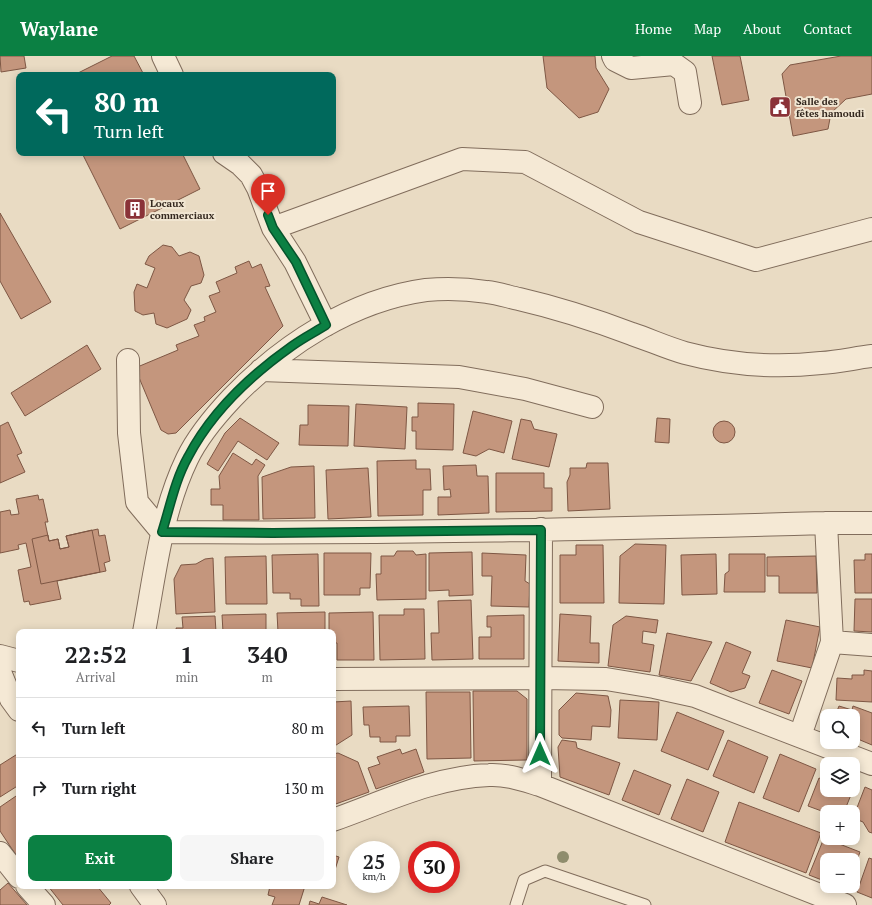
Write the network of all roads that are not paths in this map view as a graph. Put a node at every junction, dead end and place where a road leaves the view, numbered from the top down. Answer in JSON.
{"nodes":[{"id":1,"x":163,"y":56,"type":"edge"},
{"id":2,"x":613,"y":56,"type":"edge"},
{"id":3,"x":171,"y":72,"type":"edge"},
{"id":4,"x":690,"y":103,"type":"dead end"},
{"id":5,"x":228,"y":156,"type":"edge"},
{"id":6,"x":273,"y":228,"type":"junction"},
{"id":7,"x":872,"y":229,"type":"edge"},
{"id":8,"x":326,"y":325,"type":"junction"},
{"id":9,"x":872,"y":356,"type":"edge"},
{"id":10,"x":128,"y":360,"type":"dead end"},
{"id":11,"x":261,"y":370,"type":"junction"},
{"id":12,"x":592,"y":407,"type":"dead end"},
{"id":13,"x":826,"y":523,"type":"junction"},
{"id":14,"x":872,"y":523,"type":"edge"},
{"id":15,"x":541,"y":530,"type":"junction"},
{"id":16,"x":162,"y":532,"type":"junction"},
{"id":17,"x":145,"y":629,"type":"edge"},
{"id":18,"x":832,"y":642,"type":"junction"},
{"id":19,"x":872,"y":645,"type":"edge"},
{"id":20,"x":0,"y":656,"type":"edge"},
{"id":21,"x":16,"y":660,"type":"edge"},
{"id":22,"x":0,"y":672,"type":"edge"},
{"id":23,"x":540,"y":678,"type":"junction"},
{"id":24,"x":336,"y":679,"type":"edge"},
{"id":25,"x":16,"y":706,"type":"edge"},
{"id":26,"x":800,"y":736,"type":"junction"},
{"id":27,"x":872,"y":764,"type":"edge"},
{"id":28,"x":540,"y":785,"type":"junction"},
{"id":29,"x":336,"y":819,"type":"edge"},
{"id":30,"x":0,"y":853,"type":"edge"},
{"id":31,"x":16,"y":873,"type":"edge"},
{"id":32,"x":30,"y":889,"type":"edge"},
{"id":33,"x":44,"y":905,"type":"edge"},
{"id":34,"x":516,"y":905,"type":"edge"},
{"id":35,"x":645,"y":905,"type":"edge"},
{"id":36,"x":845,"y":905,"type":"edge"}],
"edges":[{"from":1,"to":3,"type":"street"},
{"from":2,"to":4,"type":"street"},
{"from":5,"to":6,"type":"street"},
{"from":6,"to":7,"type":"street"},
{"from":6,"to":8,"type":"street"},
{"from":8,"to":9,"type":"street"},
{"from":8,"to":11,"type":"street"},
{"from":10,"to":16,"type":"street"},
{"from":11,"to":12,"type":"street"},
{"from":11,"to":16,"type":"street"},
{"from":13,"to":14,"type":"street"},
{"from":13,"to":15,"type":"street"},
{"from":13,"to":18,"type":"street"},
{"from":15,"to":16,"type":"street"},
{"from":15,"to":23,"type":"street"},
{"from":16,"to":17,"type":"street"},
{"from":18,"to":19,"type":"street"},
{"from":18,"to":26,"type":"street"},
{"from":20,"to":21,"type":"street"},
{"from":22,"to":25,"type":"street"},
{"from":23,"to":24,"type":"street"},
{"from":23,"to":26,"type":"street"},
{"from":23,"to":28,"type":"street"},
{"from":26,"to":27,"type":"street"},
{"from":28,"to":29,"type":"street"},
{"from":28,"to":36,"type":"street"},
{"from":30,"to":31,"type":"street"},
{"from":32,"to":33,"type":"street"},
{"from":34,"to":35,"type":"lane"}]}
